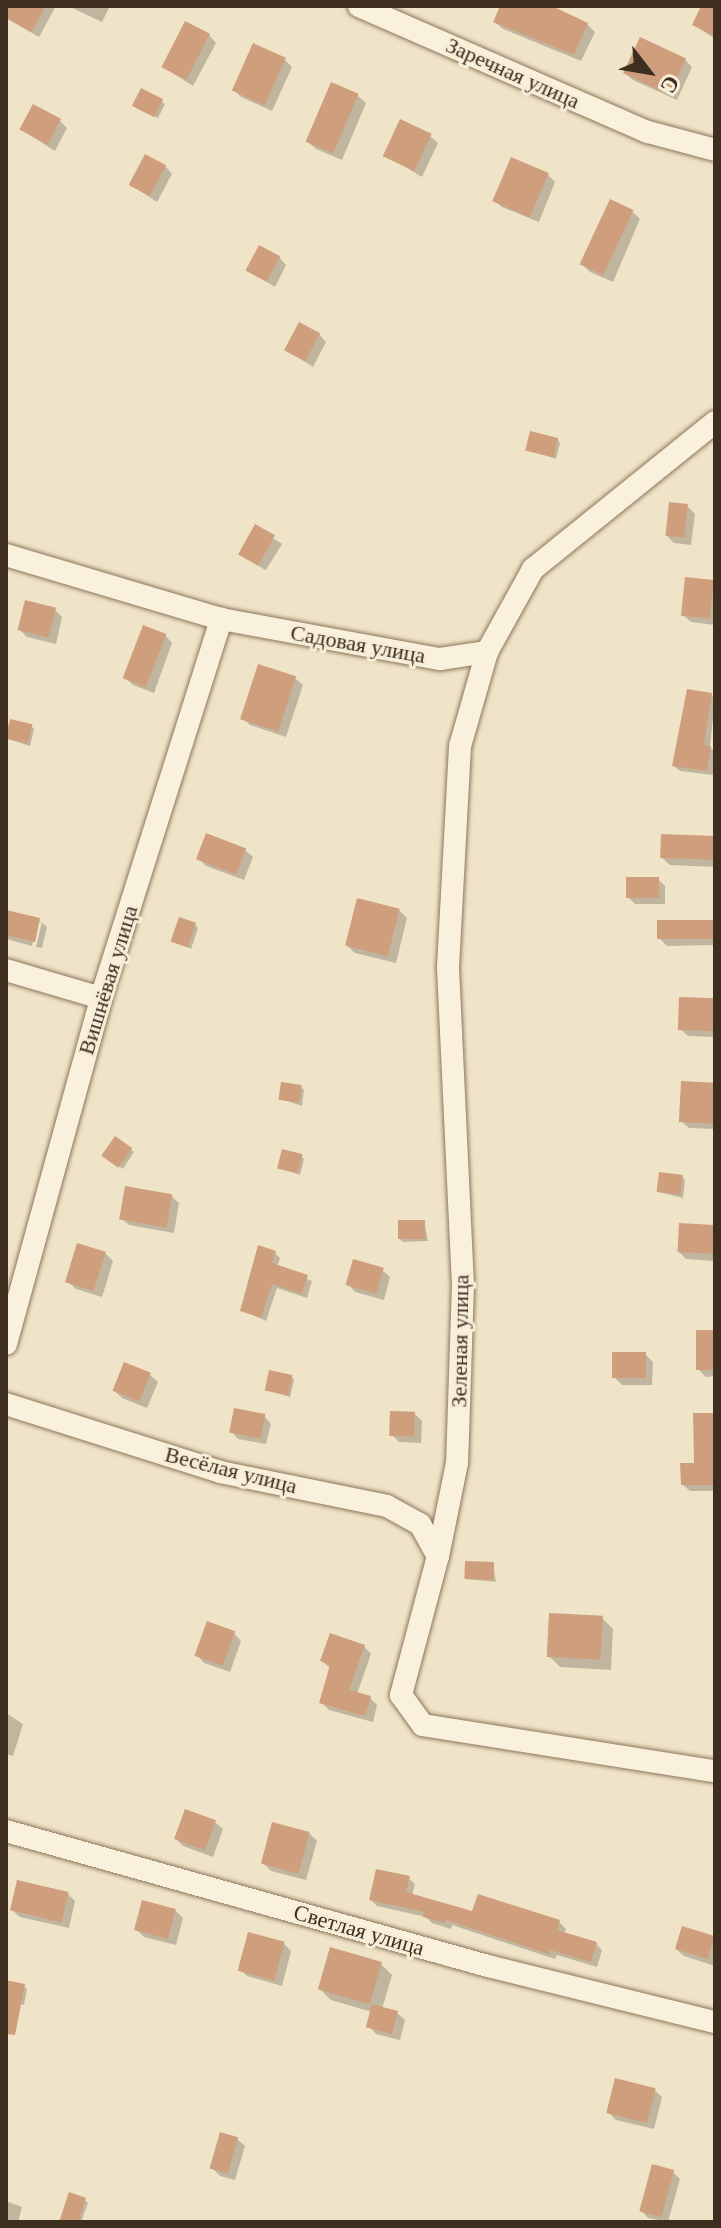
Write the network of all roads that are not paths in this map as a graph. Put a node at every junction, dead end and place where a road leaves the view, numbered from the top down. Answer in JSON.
{"nodes":[{"id":1,"x":359,"y":6,"type":"edge"},
{"id":2,"x":715,"y":150,"type":"edge"},
{"id":3,"x":715,"y":422,"type":"edge"},
{"id":4,"x":6,"y":555,"type":"edge"},
{"id":5,"x":221,"y":619,"type":"junction"},
{"id":6,"x":487,"y":652,"type":"junction"},
{"id":7,"x":6,"y":970,"type":"edge"},
{"id":8,"x":101,"y":998,"type":"junction"},
{"id":9,"x":6,"y":1344,"type":"edge"},
{"id":10,"x":6,"y":1404,"type":"edge"},
{"id":11,"x":438,"y":1556,"type":"junction"},
{"id":12,"x":715,"y":1771,"type":"edge"},
{"id":13,"x":6,"y":1831,"type":"edge"},
{"id":14,"x":715,"y":2022,"type":"edge"}],
"edges":[{"from":1,"to":2,"type":"street","name":"Заречная улица"},
{"from":3,"to":6,"type":"street"},
{"from":4,"to":5,"type":"street","name":"Садовая улица"},
{"from":5,"to":6,"type":"street","name":"Садовая улица"},
{"from":5,"to":8,"type":"street","name":"Вишнёвая улица"},
{"from":6,"to":11,"type":"street","name":"Зеленая улица"},
{"from":7,"to":8,"type":"street"},
{"from":8,"to":9,"type":"street","name":"Вишнёвая улица"},
{"from":10,"to":11,"type":"street","name":"Весёлая улица"},
{"from":11,"to":12,"type":"street","name":"Зеленая улица"},
{"from":13,"to":14,"type":"street","name":"Светлая улица"}]}
